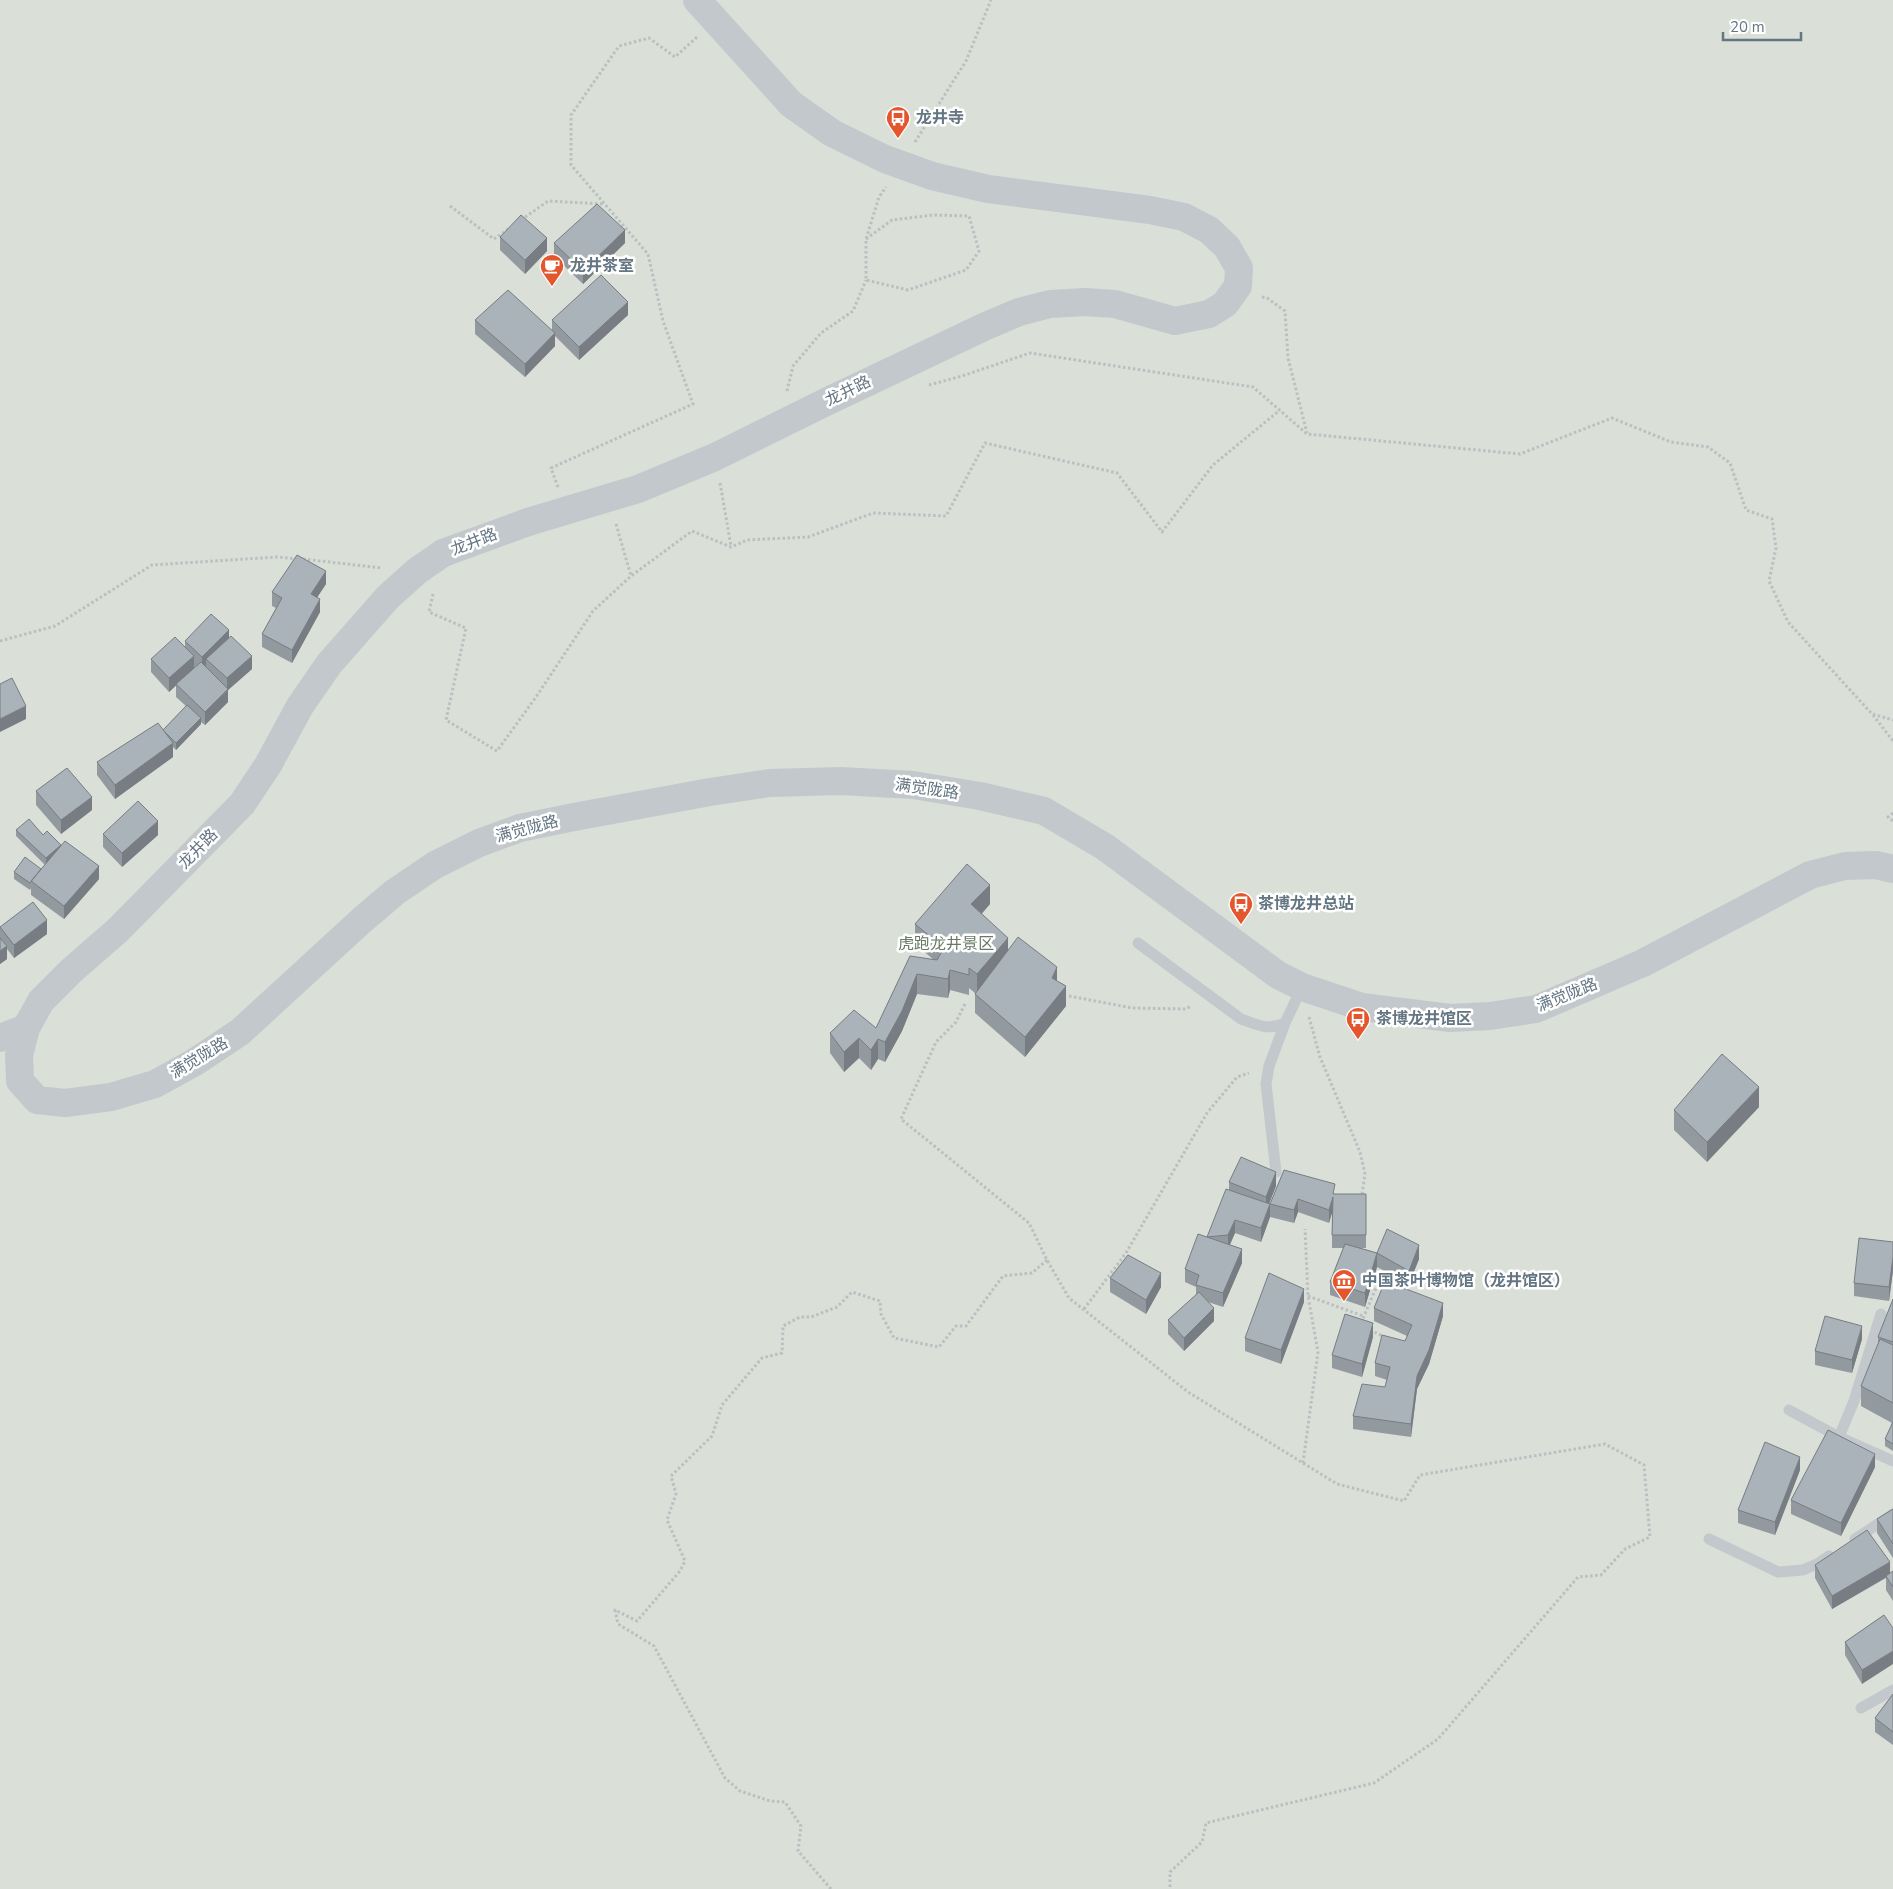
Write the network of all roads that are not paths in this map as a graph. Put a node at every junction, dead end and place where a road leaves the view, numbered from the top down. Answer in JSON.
{"nodes":[{"id":1,"x":697,"y":0,"type":"edge"},
{"id":2,"x":1893,"y":869,"type":"edge"},
{"id":3,"x":1138,"y":943,"type":"dead end"},
{"id":4,"x":1302,"y":987,"type":"junction"},
{"id":5,"x":1285,"y":1023,"type":"junction"},
{"id":6,"x":26,"y":1028,"type":"junction"},
{"id":7,"x":0,"y":1038,"type":"edge"},
{"id":8,"x":1276,"y":1172,"type":"edge"},
{"id":9,"x":1881,"y":1314,"type":"dead end"},
{"id":10,"x":1789,"y":1410,"type":"dead end"},
{"id":11,"x":1839,"y":1437,"type":"junction"},
{"id":12,"x":1893,"y":1461,"type":"edge"},
{"id":13,"x":1893,"y":1514,"type":"edge"},
{"id":14,"x":1709,"y":1539,"type":"dead end"},
{"id":15,"x":1893,"y":1690,"type":"edge"},
{"id":16,"x":1861,"y":1708,"type":"dead end"}],
"edges":[{"from":1,"to":6,"type":"street","name":"龙井路"},
{"from":2,"to":4,"type":"street","name":"满觉陇路"},
{"from":3,"to":5,"type":"lane"},
{"from":4,"to":5,"type":"lane"},
{"from":4,"to":6,"type":"street","name":"满觉陇路"},
{"from":5,"to":8,"type":"lane"},
{"from":6,"to":7,"type":"street"},
{"from":9,"to":11,"type":"lane"},
{"from":10,"to":11,"type":"lane"},
{"from":11,"to":12,"type":"lane"},
{"from":13,"to":14,"type":"lane"},
{"from":15,"to":16,"type":"lane"}]}
